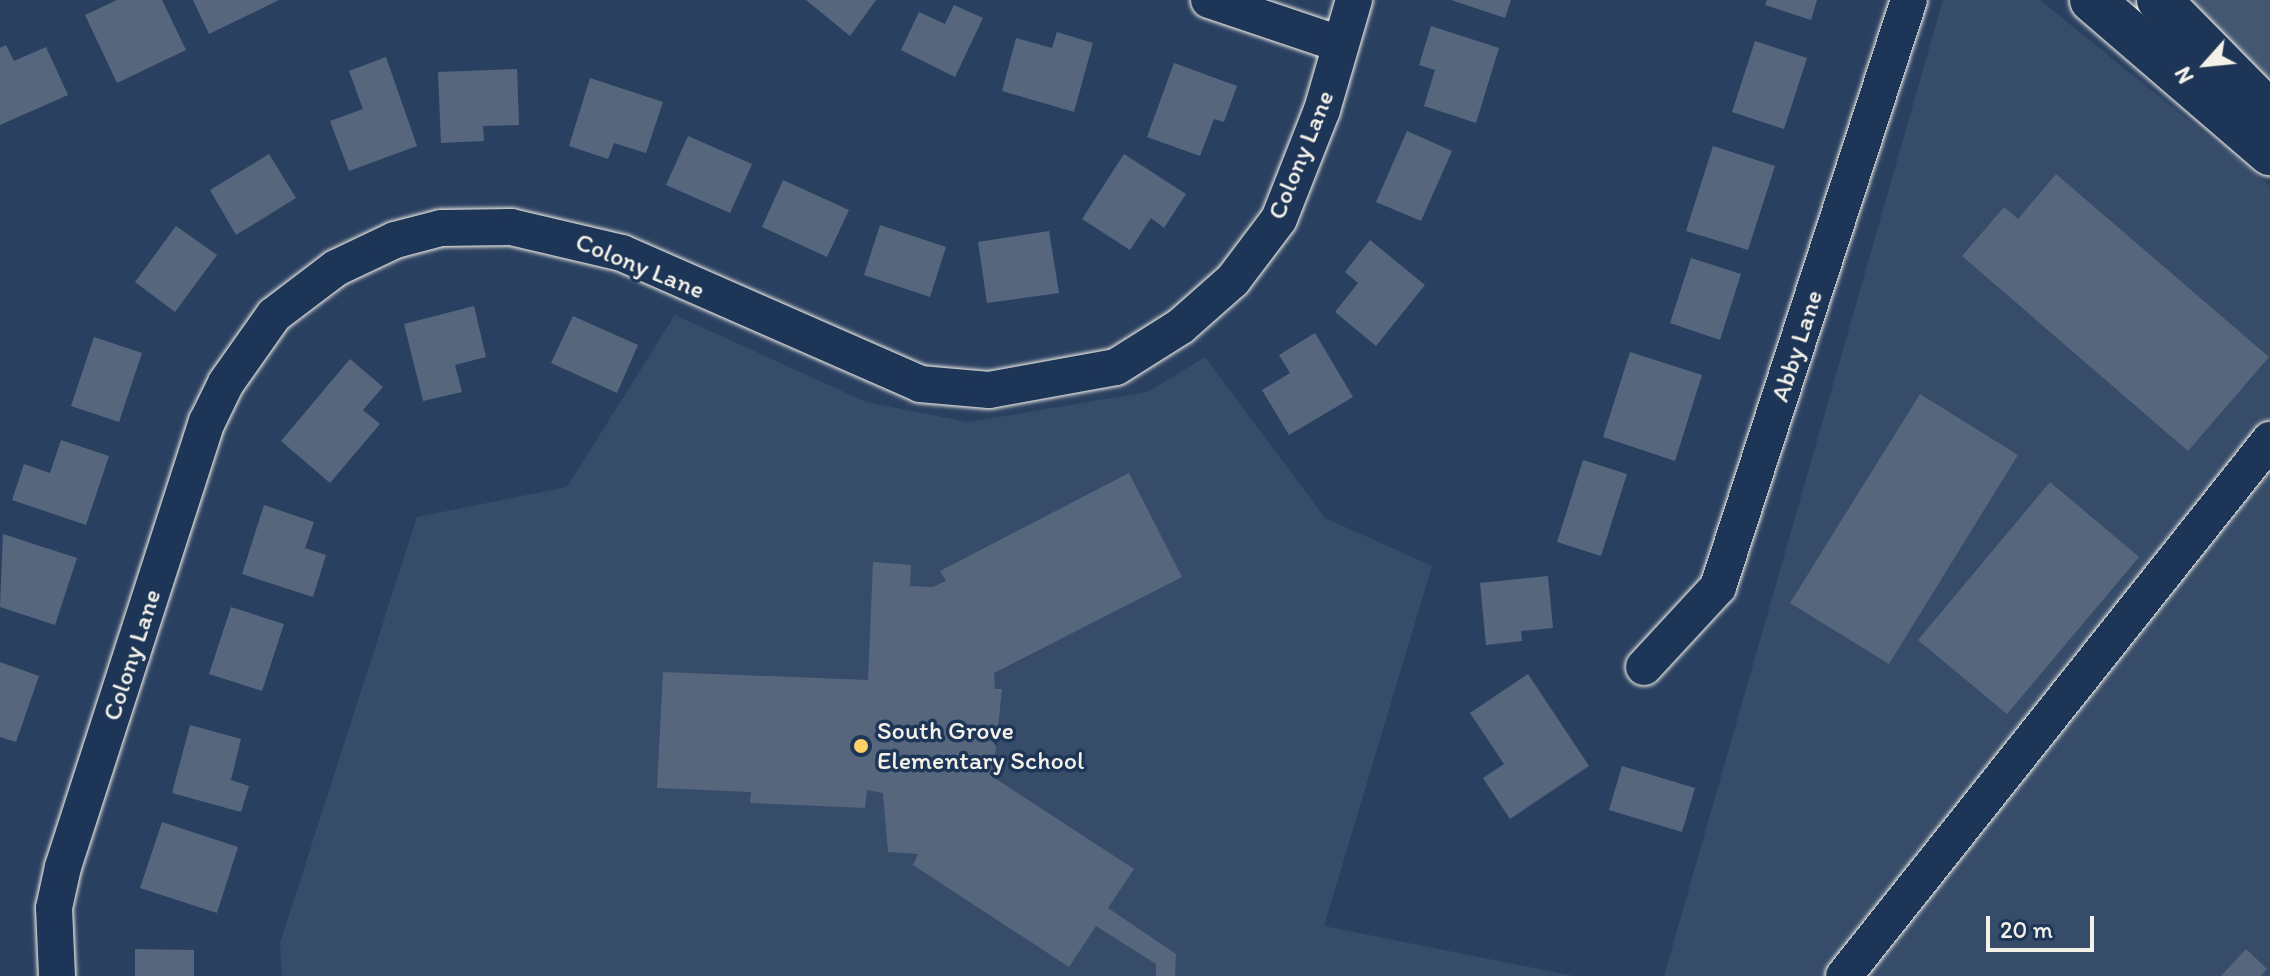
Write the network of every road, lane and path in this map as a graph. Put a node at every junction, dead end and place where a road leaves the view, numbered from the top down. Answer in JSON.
{"nodes":[{"id":1,"x":1209,"y":0,"type":"edge"},
{"id":2,"x":1354,"y":0,"type":"edge"},
{"id":3,"x":1909,"y":0,"type":"edge"},
{"id":4,"x":2092,"y":0,"type":"edge"},
{"id":5,"x":2159,"y":0,"type":"edge"},
{"id":6,"x":1340,"y":44,"type":"junction"},
{"id":7,"x":2270,"y":113,"type":"edge"},
{"id":8,"x":2270,"y":153,"type":"edge"},
{"id":9,"x":2270,"y":440,"type":"edge"},
{"id":10,"x":1644,"y":667,"type":"dead end"},
{"id":11,"x":57,"y":976,"type":"edge"},
{"id":12,"x":1844,"y":976,"type":"edge"}],
"edges":[{"from":1,"to":6,"type":"street"},
{"from":2,"to":6,"type":"street","name":"Colony Lane"},
{"from":3,"to":10,"type":"street","name":"Abby Lane"},
{"from":4,"to":8,"type":"main road"},
{"from":5,"to":7,"type":"main road"},
{"from":6,"to":11,"type":"street","name":"Colony Lane"},
{"from":9,"to":12,"type":"street"}]}
